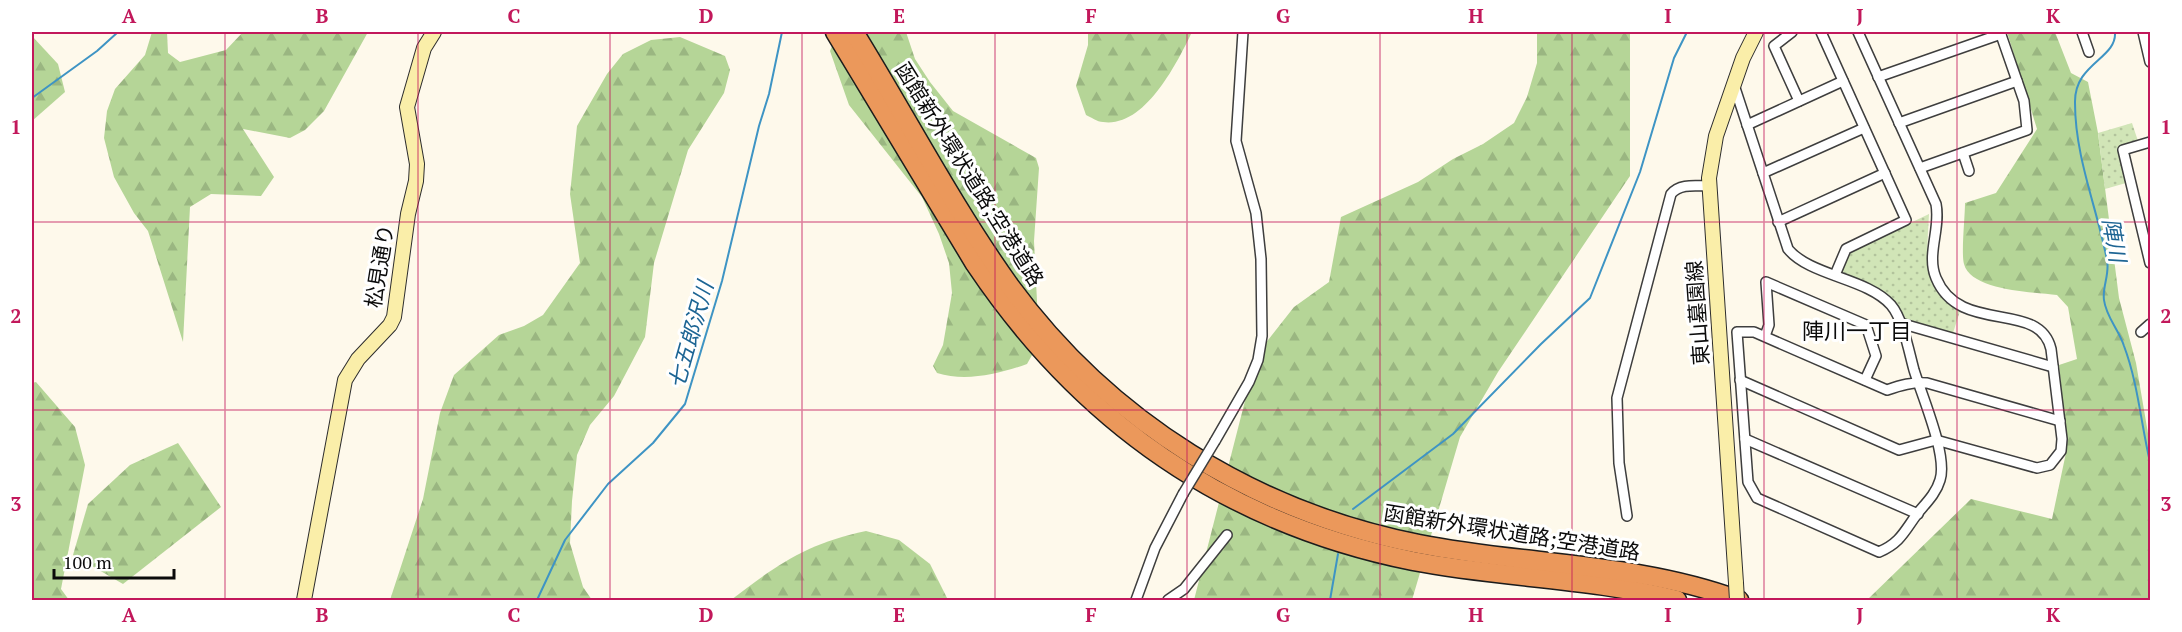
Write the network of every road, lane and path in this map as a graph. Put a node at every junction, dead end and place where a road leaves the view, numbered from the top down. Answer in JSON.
{"nodes":[{"id":1,"x":434,"y":32,"type":"edge"},
{"id":2,"x":1243,"y":32,"type":"edge"},
{"id":3,"x":1756,"y":32,"type":"edge"},
{"id":4,"x":1792,"y":32,"type":"edge"},
{"id":5,"x":1821,"y":32,"type":"edge"},
{"id":6,"x":1858,"y":32,"type":"edge"},
{"id":7,"x":2082,"y":32,"type":"edge"},
{"id":8,"x":2143,"y":32,"type":"edge"},
{"id":9,"x":2000,"y":33,"type":"edge"},
{"id":10,"x":843,"y":34,"type":"edge"},
{"id":11,"x":2089,"y":52,"type":"dead end"},
{"id":12,"x":2151,"y":62,"type":"edge"},
{"id":13,"x":1878,"y":77,"type":"junction"},
{"id":14,"x":1843,"y":81,"type":"junction"},
{"id":15,"x":2018,"y":81,"type":"junction"},
{"id":16,"x":1734,"y":84,"type":"junction"},
{"id":17,"x":1799,"y":101,"type":"junction"},
{"id":18,"x":1899,"y":123,"type":"junction"},
{"id":19,"x":1747,"y":125,"type":"junction"},
{"id":20,"x":1864,"y":128,"type":"junction"},
{"id":21,"x":2151,"y":142,"type":"edge"},
{"id":22,"x":1963,"y":153,"type":"junction"},
{"id":23,"x":1920,"y":168,"type":"junction"},
{"id":24,"x":1969,"y":171,"type":"dead end"},
{"id":25,"x":1762,"y":173,"type":"junction"},
{"id":26,"x":1885,"y":173,"type":"junction"},
{"id":27,"x":1709,"y":186,"type":"junction"},
{"id":28,"x":1778,"y":222,"type":"junction"},
{"id":29,"x":2151,"y":263,"type":"edge"},
{"id":30,"x":1835,"y":275,"type":"junction"},
{"id":31,"x":1900,"y":323,"type":"junction"},
{"id":32,"x":2151,"y":324,"type":"edge"},
{"id":33,"x":2141,"y":332,"type":"dead end"},
{"id":34,"x":1765,"y":336,"type":"junction"},
{"id":35,"x":2053,"y":367,"type":"junction"},
{"id":36,"x":1740,"y":380,"type":"junction"},
{"id":37,"x":1865,"y":380,"type":"junction"},
{"id":38,"x":1918,"y":382,"type":"junction"},
{"id":39,"x":2060,"y":421,"type":"junction"},
{"id":40,"x":1745,"y":439,"type":"junction"},
{"id":41,"x":1936,"y":440,"type":"junction"},
{"id":42,"x":1918,"y":514,"type":"junction"},
{"id":43,"x":1627,"y":516,"type":"dead end"},
{"id":44,"x":1227,"y":535,"type":"dead end"},
{"id":45,"x":1737,"y":595,"type":"edge"},
{"id":46,"x":304,"y":600,"type":"edge"},
{"id":47,"x":1137,"y":600,"type":"edge"},
{"id":48,"x":1168,"y":600,"type":"edge"},
{"id":49,"x":1677,"y":600,"type":"edge"}],
"edges":[{"from":1,"to":46,"type":"street","name":"松見通り"},
{"from":2,"to":47,"type":"street","bridge":true},
{"from":3,"to":16,"type":"street","name":"東山墓園線"},
{"from":4,"to":17,"type":"street"},
{"from":5,"to":14,"type":"street"},
{"from":6,"to":13,"type":"street"},
{"from":7,"to":11,"type":"street"},
{"from":8,"to":12,"type":"street"},
{"from":9,"to":13,"type":"street"},
{"from":9,"to":15,"type":"street"},
{"from":10,"to":45,"type":"highway","name":"函館新外環状道路;空港道路"},
{"from":10,"to":49,"type":"highway","name":"函館新外環状道路;空港道路"},
{"from":13,"to":18,"type":"street"},
{"from":14,"to":17,"type":"street"},
{"from":14,"to":20,"type":"street"},
{"from":15,"to":18,"type":"street"},
{"from":15,"to":22,"type":"street"},
{"from":16,"to":19,"type":"street"},
{"from":16,"to":27,"type":"street","name":"東山墓園線"},
{"from":17,"to":19,"type":"street"},
{"from":18,"to":23,"type":"street"},
{"from":19,"to":25,"type":"street"},
{"from":20,"to":25,"type":"street"},
{"from":20,"to":26,"type":"street"},
{"from":21,"to":29,"type":"street"},
{"from":22,"to":23,"type":"street"},
{"from":22,"to":24,"type":"street"},
{"from":23,"to":35,"type":"street"},
{"from":25,"to":28,"type":"street"},
{"from":26,"to":28,"type":"street"},
{"from":26,"to":30,"type":"street"},
{"from":27,"to":43,"type":"street"},
{"from":27,"to":45,"type":"street","name":"東山墓園線"},
{"from":28,"to":30,"type":"street"},
{"from":30,"to":31,"type":"street"},
{"from":31,"to":35,"type":"street"},
{"from":31,"to":38,"type":"street"},
{"from":32,"to":33,"type":"street"},
{"from":34,"to":36,"type":"street"},
{"from":34,"to":37,"type":"street"},
{"from":34,"to":37,"type":"street"},
{"from":35,"to":39,"type":"street"},
{"from":36,"to":40,"type":"street"},
{"from":36,"to":41,"type":"street"},
{"from":37,"to":38,"type":"street"},
{"from":38,"to":39,"type":"street"},
{"from":38,"to":41,"type":"street"},
{"from":39,"to":41,"type":"street"},
{"from":40,"to":42,"type":"street"},
{"from":40,"to":42,"type":"street"},
{"from":41,"to":42,"type":"street"},
{"from":44,"to":48,"type":"street"}]}
